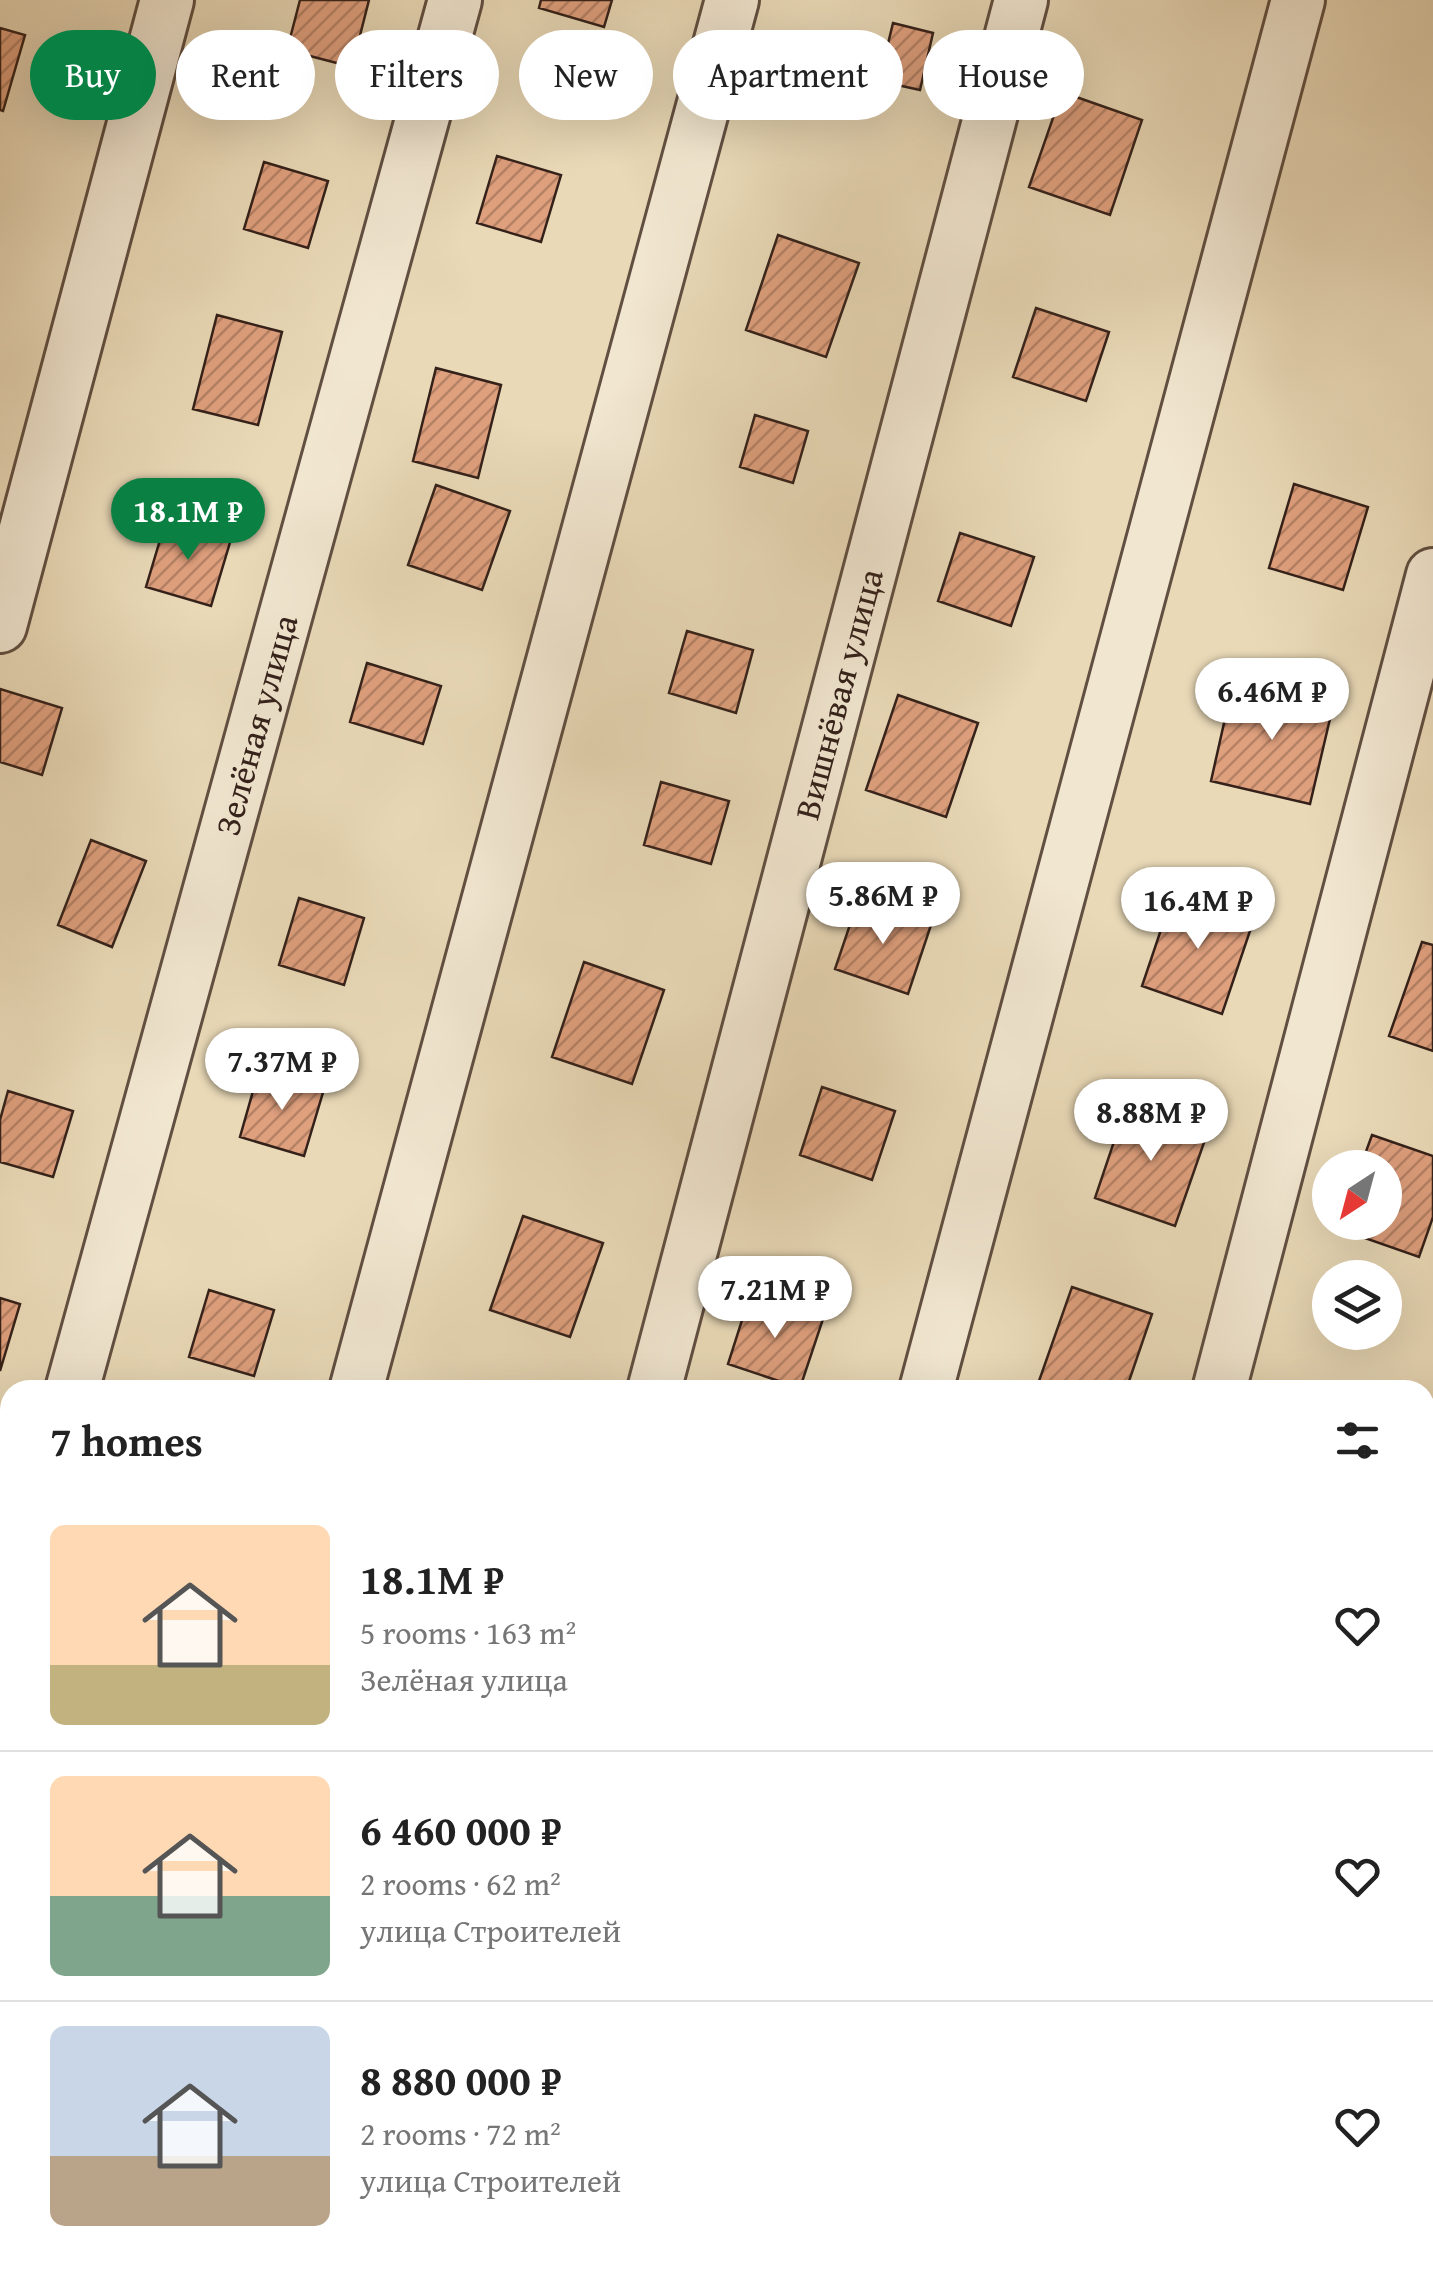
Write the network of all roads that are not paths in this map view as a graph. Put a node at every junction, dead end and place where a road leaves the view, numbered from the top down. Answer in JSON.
{"nodes":[{"id":1,"x":167,"y":0,"type":"edge"},
{"id":2,"x":455,"y":0,"type":"edge"},
{"id":3,"x":732,"y":0,"type":"edge"},
{"id":4,"x":1021,"y":0,"type":"edge"},
{"id":5,"x":1298,"y":0,"type":"edge"},
{"id":6,"x":1433,"y":575,"type":"edge"},
{"id":7,"x":0,"y":626,"type":"edge"},
{"id":8,"x":75,"y":1380,"type":"edge"},
{"id":9,"x":359,"y":1380,"type":"edge"},
{"id":10,"x":657,"y":1380,"type":"edge"},
{"id":11,"x":929,"y":1380,"type":"edge"},
{"id":12,"x":1222,"y":1380,"type":"edge"}],
"edges":[{"from":1,"to":7,"type":"street"},
{"from":2,"to":8,"type":"street","name":"Зелёная улица"},
{"from":3,"to":9,"type":"street"},
{"from":4,"to":10,"type":"street","name":"Вишнёвая улица"},
{"from":5,"to":11,"type":"street"},
{"from":6,"to":12,"type":"street"}]}
